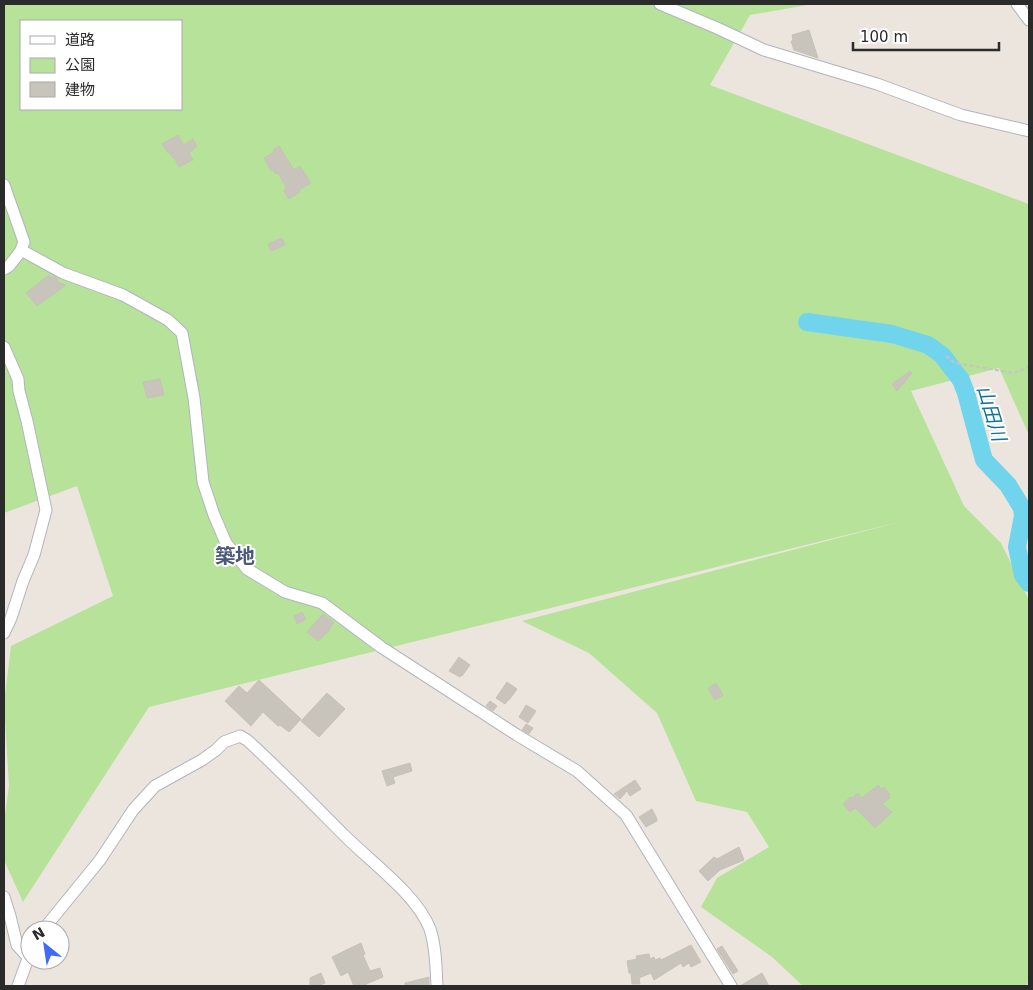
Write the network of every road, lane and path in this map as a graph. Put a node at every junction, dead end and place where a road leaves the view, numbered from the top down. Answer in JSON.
{"nodes":[{"id":1,"x":660,"y":4,"type":"edge"},
{"id":2,"x":1017,"y":4,"type":"edge"},
{"id":3,"x":1029,"y":20,"type":"edge"},
{"id":4,"x":1029,"y":131,"type":"edge"},
{"id":5,"x":4,"y":185,"type":"edge"},
{"id":6,"x":21,"y":250,"type":"junction"},
{"id":7,"x":4,"y":269,"type":"edge"},
{"id":8,"x":4,"y":347,"type":"edge"},
{"id":9,"x":946,"y":356,"type":"dead end"},
{"id":10,"x":1029,"y":366,"type":"edge"},
{"id":11,"x":4,"y":633,"type":"edge"},
{"id":12,"x":4,"y":897,"type":"edge"},
{"id":13,"x":52,"y":920,"type":"edge"},
{"id":14,"x":20,"y":948,"type":"edge"},
{"id":15,"x":24,"y":970,"type":"edge"},
{"id":16,"x":18,"y":986,"type":"edge"},
{"id":17,"x":437,"y":986,"type":"edge"},
{"id":18,"x":731,"y":986,"type":"edge"}],
"edges":[{"from":1,"to":4,"type":"street"},
{"from":2,"to":3,"type":"street"},
{"from":5,"to":6,"type":"street"},
{"from":6,"to":7,"type":"street"},
{"from":6,"to":18,"type":"street"},
{"from":8,"to":11,"type":"street"},
{"from":9,"to":10,"type":"path"},
{"from":12,"to":14,"type":"street"},
{"from":13,"to":17,"type":"street"},
{"from":15,"to":16,"type":"street"}]}
